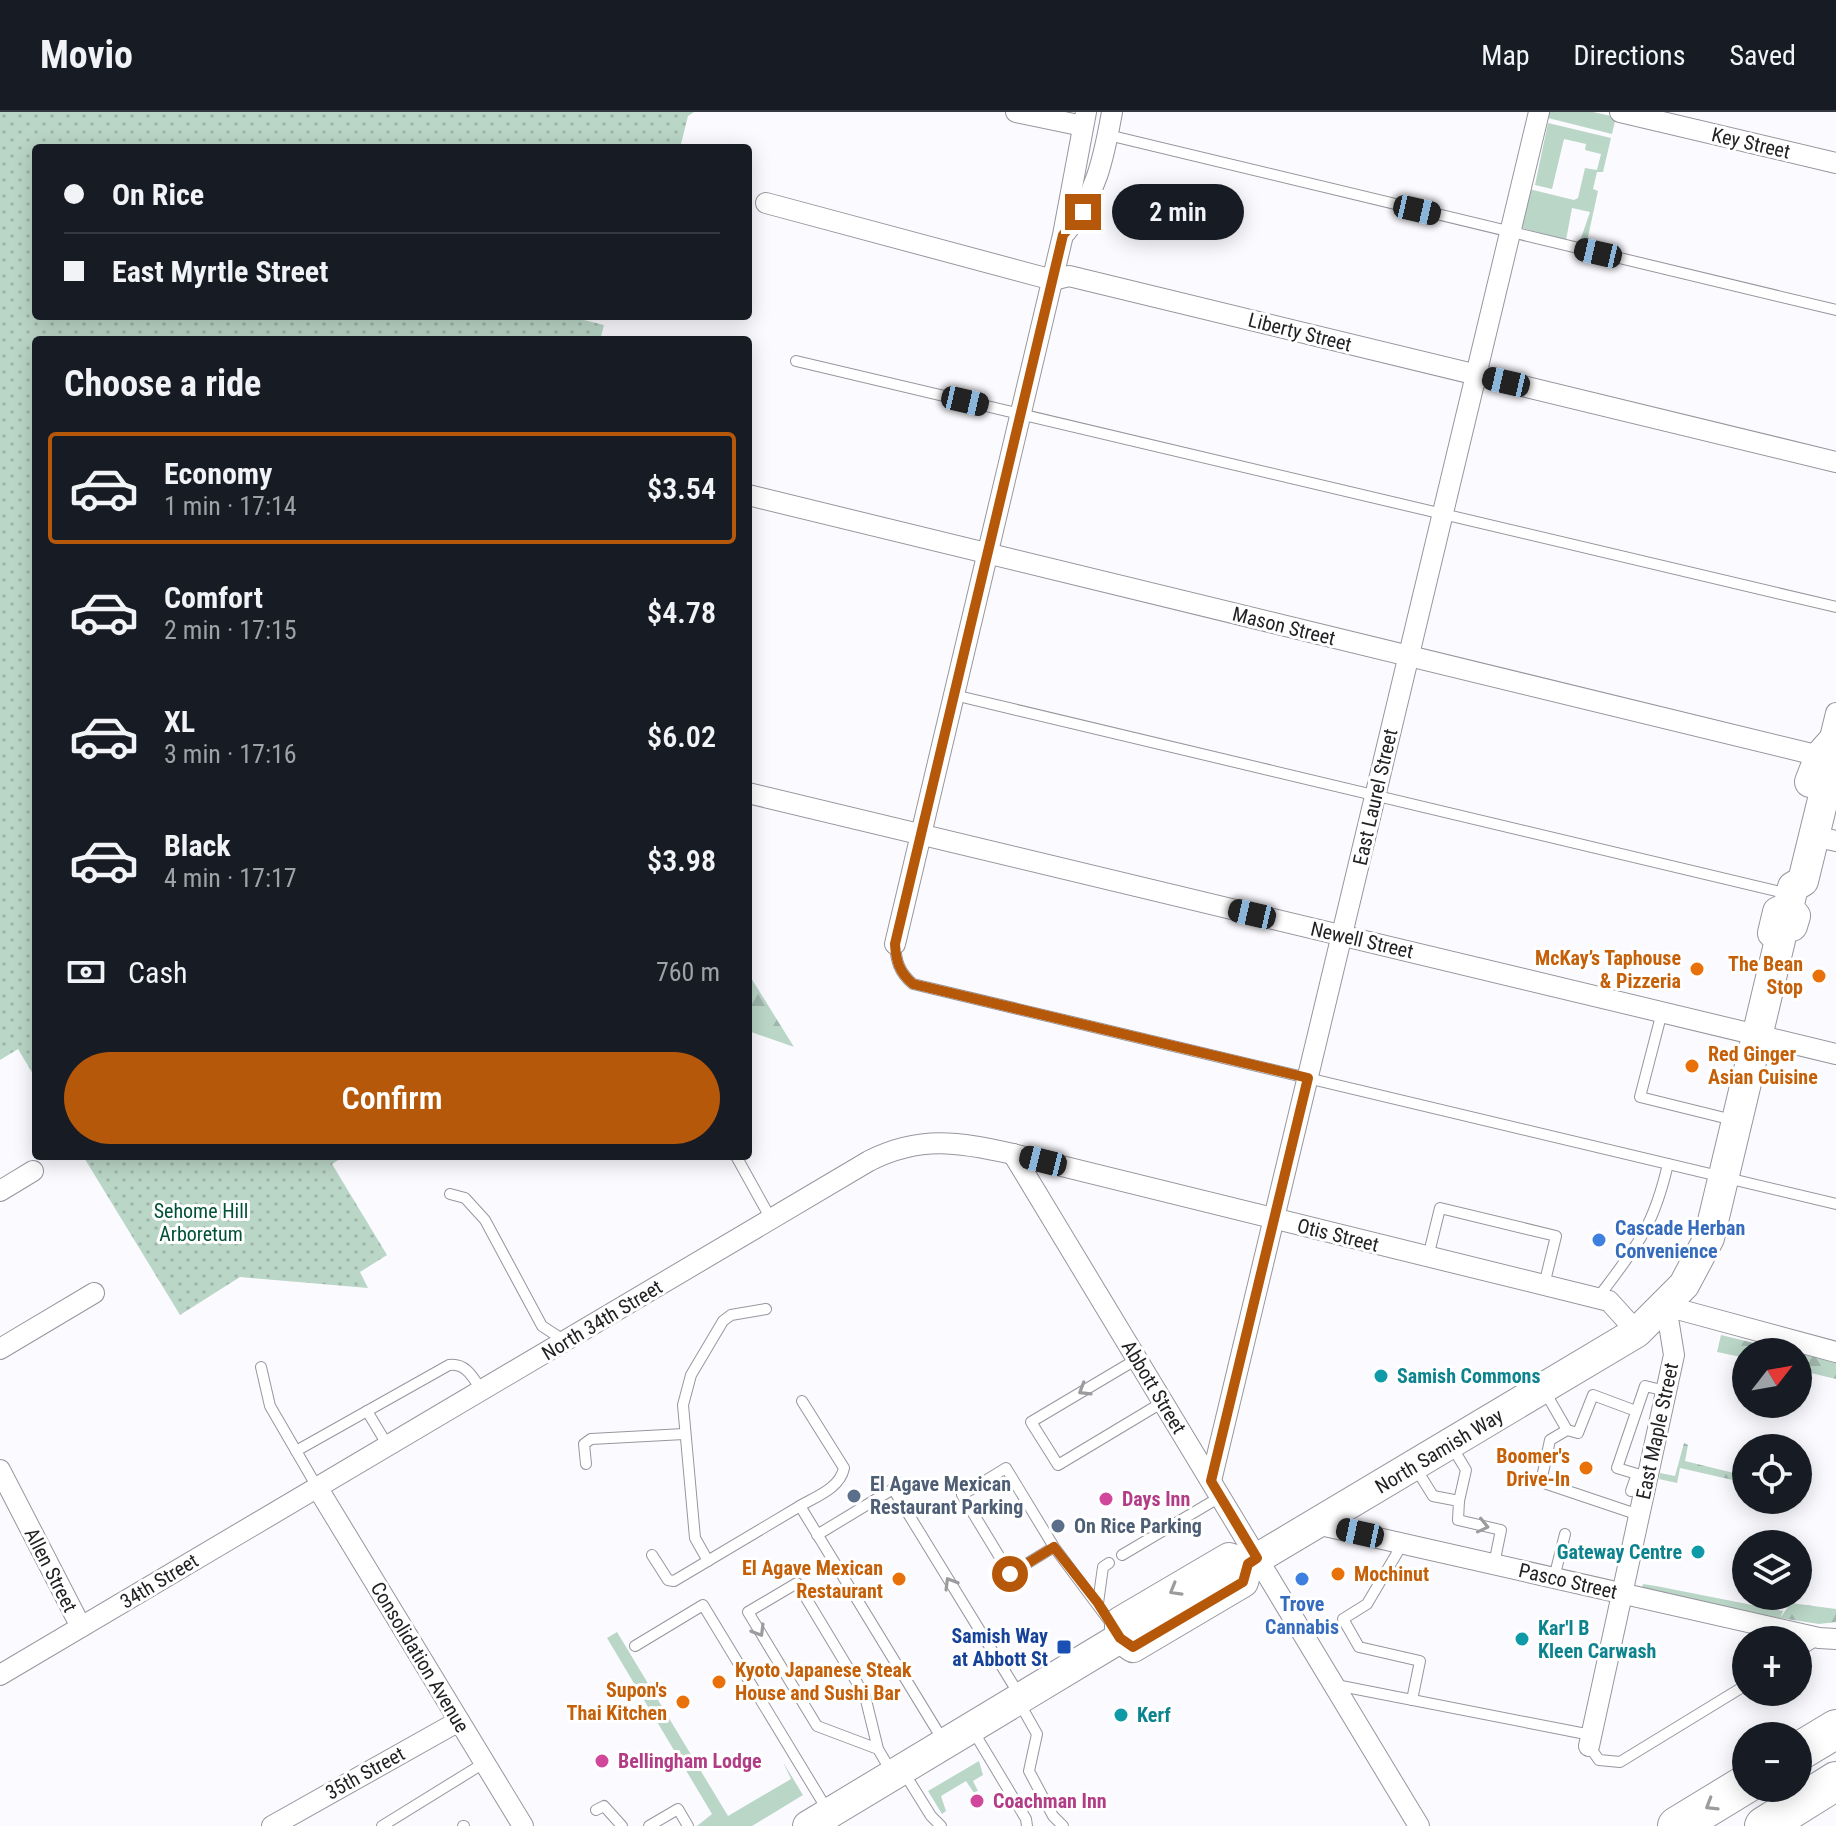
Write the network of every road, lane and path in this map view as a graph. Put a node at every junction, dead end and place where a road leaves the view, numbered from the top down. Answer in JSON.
{"nodes":[{"id":1,"x":1016,"y":112,"type":"edge"},
{"id":2,"x":1112,"y":112,"type":"edge"},
{"id":3,"x":1539,"y":112,"type":"edge"},
{"id":4,"x":1620,"y":112,"type":"edge"},
{"id":5,"x":1084,"y":119,"type":"edge"},
{"id":6,"x":1108,"y":135,"type":"junction"},
{"id":7,"x":1836,"y":163,"type":"edge"},
{"id":8,"x":766,"y":203,"type":"dead end"},
{"id":9,"x":1510,"y":232,"type":"junction"},
{"id":10,"x":1063,"y":235,"type":"junction"},
{"id":11,"x":1053,"y":280,"type":"junction"},
{"id":12,"x":1836,"y":310,"type":"edge"},
{"id":13,"x":796,"y":361,"type":"dead end"},
{"id":14,"x":1476,"y":374,"type":"junction"},
{"id":15,"x":1021,"y":414,"type":"junction"},
{"id":16,"x":1836,"y":462,"type":"edge"},
{"id":17,"x":752,"y":496,"type":"edge"},
{"id":18,"x":1443,"y":514,"type":"junction"},
{"id":19,"x":988,"y":554,"type":"junction"},
{"id":20,"x":1836,"y":607,"type":"edge"},
{"id":21,"x":1409,"y":656,"type":"junction"},
{"id":22,"x":954,"y":695,"type":"junction"},
{"id":23,"x":1836,"y":713,"type":"edge"},
{"id":24,"x":1831,"y":755,"type":"edge"},
{"id":25,"x":752,"y":794,"type":"edge"},
{"id":26,"x":1375,"y":795,"type":"junction"},
{"id":27,"x":921,"y":834,"type":"junction"},
{"id":28,"x":1825,"y":839,"type":"edge"},
{"id":29,"x":1791,"y":897,"type":"junction"},
{"id":30,"x":1342,"y":935,"type":"junction"},
{"id":31,"x":895,"y":944,"type":"joint"},
{"id":32,"x":1662,"y":1012,"type":"junction"},
{"id":33,"x":1758,"y":1035,"type":"junction"},
{"id":34,"x":1836,"y":1054,"type":"edge"},
{"id":35,"x":1308,"y":1078,"type":"junction"},
{"id":36,"x":1739,"y":1121,"type":"junction"},
{"id":37,"x":886,"y":1152,"type":"joint"},
{"id":38,"x":1013,"y":1154,"type":"junction"},
{"id":39,"x":738,"y":1160,"type":"edge"},
{"id":40,"x":1668,"y":1164,"type":"junction"},
{"id":41,"x":33,"y":1171,"type":"dead end"},
{"id":42,"x":1726,"y":1178,"type":"junction"},
{"id":43,"x":0,"y":1191,"type":"edge"},
{"id":44,"x":450,"y":1194,"type":"dead end"},
{"id":45,"x":1836,"y":1204,"type":"edge"},
{"id":46,"x":771,"y":1219,"type":"junction"},
{"id":47,"x":1274,"y":1219,"type":"junction"},
{"id":48,"x":1428,"y":1257,"type":"junction"},
{"id":49,"x":1544,"y":1285,"type":"junction"},
{"id":50,"x":94,"y":1293,"type":"dead end"},
{"id":51,"x":1597,"y":1299,"type":"junction"},
{"id":52,"x":1666,"y":1306,"type":"junction"},
{"id":53,"x":766,"y":1309,"type":"dead end"},
{"id":54,"x":1637,"y":1332,"type":"junction"},
{"id":55,"x":567,"y":1342,"type":"junction"},
{"id":56,"x":0,"y":1349,"type":"edge"},
{"id":57,"x":1836,"y":1352,"type":"edge"},
{"id":58,"x":1137,"y":1359,"type":"junction"},
{"id":59,"x":261,"y":1367,"type":"dead end"},
{"id":60,"x":1543,"y":1389,"type":"junction"},
{"id":61,"x":482,"y":1391,"type":"junction"},
{"id":62,"x":1666,"y":1391,"type":"junction"},
{"id":63,"x":802,"y":1401,"type":"dead end"},
{"id":64,"x":1163,"y":1402,"type":"junction"},
{"id":65,"x":367,"y":1411,"type":"junction"},
{"id":66,"x":1636,"y":1411,"type":"junction"},
{"id":67,"x":1567,"y":1430,"type":"junction"},
{"id":68,"x":684,"y":1434,"type":"junction"},
{"id":69,"x":1450,"y":1444,"type":"junction"},
{"id":70,"x":388,"y":1446,"type":"junction"},
{"id":71,"x":296,"y":1451,"type":"junction"},
{"id":72,"x":586,"y":1464,"type":"dead end"},
{"id":73,"x":1414,"y":1465,"type":"junction"},
{"id":74,"x":0,"y":1470,"type":"edge"},
{"id":75,"x":1642,"y":1475,"type":"junction"},
{"id":76,"x":317,"y":1487,"type":"junction"},
{"id":77,"x":1215,"y":1489,"type":"junction"},
{"id":78,"x":1631,"y":1491,"type":"dead end"},
{"id":79,"x":1459,"y":1501,"type":"junction"},
{"id":80,"x":800,"y":1506,"type":"junction"},
{"id":81,"x":1639,"y":1515,"type":"junction"},
{"id":82,"x":1316,"y":1524,"type":"junction"},
{"id":83,"x":1565,"y":1534,"type":"dead end"},
{"id":84,"x":817,"y":1535,"type":"junction"},
{"id":85,"x":1403,"y":1543,"type":"junction"},
{"id":86,"x":1054,"y":1547,"type":"junction"},
{"id":87,"x":652,"y":1555,"type":"dead end"},
{"id":88,"x":1122,"y":1555,"type":"dead end"},
{"id":89,"x":708,"y":1561,"type":"junction"},
{"id":90,"x":1253,"y":1561,"type":"junction"},
{"id":91,"x":1109,"y":1563,"type":"dead end"},
{"id":92,"x":1494,"y":1564,"type":"junction"},
{"id":93,"x":1554,"y":1578,"type":"junction"},
{"id":94,"x":1622,"y":1593,"type":"junction"},
{"id":95,"x":1098,"y":1603,"type":"junction"},
{"id":96,"x":81,"y":1627,"type":"junction"},
{"id":97,"x":1120,"y":1638,"type":"junction"},
{"id":98,"x":1828,"y":1639,"type":"edge"},
{"id":99,"x":635,"y":1646,"type":"dead end"},
{"id":100,"x":0,"y":1675,"type":"edge"},
{"id":101,"x":1334,"y":1685,"type":"junction"},
{"id":102,"x":1732,"y":1694,"type":"edge"},
{"id":103,"x":1019,"y":1699,"type":"junction"},
{"id":104,"x":1412,"y":1700,"type":"junction"},
{"id":105,"x":459,"y":1721,"type":"junction"},
{"id":106,"x":971,"y":1728,"type":"junction"},
{"id":107,"x":1836,"y":1729,"type":"edge"},
{"id":108,"x":1590,"y":1741,"type":"junction"},
{"id":109,"x":945,"y":1743,"type":"junction"},
{"id":110,"x":1812,"y":1744,"type":"edge"},
{"id":111,"x":878,"y":1749,"type":"junction"},
{"id":112,"x":484,"y":1763,"type":"junction"},
{"id":113,"x":898,"y":1772,"type":"junction"},
{"id":114,"x":1836,"y":1781,"type":"edge"},
{"id":115,"x":1732,"y":1793,"type":"edge"},
{"id":116,"x":596,"y":1810,"type":"dead end"},
{"id":117,"x":818,"y":1820,"type":"edge"},
{"id":118,"x":272,"y":1826,"type":"edge"},
{"id":119,"x":382,"y":1826,"type":"edge"},
{"id":120,"x":523,"y":1826,"type":"edge"},
{"id":121,"x":622,"y":1826,"type":"edge"},
{"id":122,"x":649,"y":1826,"type":"edge"},
{"id":123,"x":688,"y":1826,"type":"edge"},
{"id":124,"x":941,"y":1826,"type":"edge"},
{"id":125,"x":1027,"y":1826,"type":"edge"},
{"id":126,"x":1063,"y":1826,"type":"edge"},
{"id":127,"x":1419,"y":1826,"type":"edge"},
{"id":128,"x":1677,"y":1826,"type":"edge"},
{"id":129,"x":1764,"y":1826,"type":"edge"}],
"edges":[{"from":1,"to":5,"type":"street"},
{"from":2,"to":6,"type":"street"},
{"from":3,"to":9,"type":"street","name":"East Laurel Street"},
{"from":4,"to":7,"type":"street","name":"Key Street"},
{"from":5,"to":10,"type":"street"},
{"from":6,"to":9,"type":"lane"},
{"from":6,"to":10,"type":"street"},
{"from":8,"to":11,"type":"street","name":"Liberty Street"},
{"from":9,"to":12,"type":"lane"},
{"from":9,"to":14,"type":"street","name":"East Laurel Street"},
{"from":10,"to":11,"type":"street"},
{"from":11,"to":14,"type":"street","name":"Liberty Street"},
{"from":11,"to":15,"type":"street"},
{"from":13,"to":15,"type":"lane"},
{"from":14,"to":16,"type":"street","name":"Liberty Street"},
{"from":14,"to":18,"type":"street","name":"East Laurel Street"},
{"from":15,"to":18,"type":"lane"},
{"from":15,"to":19,"type":"street"},
{"from":17,"to":19,"type":"street","name":"Mason Street"},
{"from":18,"to":20,"type":"lane"},
{"from":18,"to":21,"type":"street","name":"East Laurel Street"},
{"from":19,"to":21,"type":"street","name":"Mason Street"},
{"from":19,"to":22,"type":"street"},
{"from":21,"to":24,"type":"street","name":"Mason Street"},
{"from":21,"to":26,"type":"street","name":"East Laurel Street"},
{"from":22,"to":26,"type":"lane"},
{"from":22,"to":27,"type":"street"},
{"from":23,"to":24,"type":"street"},
{"from":24,"to":28,"type":"main road"},
{"from":24,"to":29,"type":"main road"},
{"from":25,"to":27,"type":"street","name":"Newell Street"},
{"from":26,"to":29,"type":"lane"},
{"from":26,"to":30,"type":"street","name":"East Laurel Street"},
{"from":27,"to":30,"type":"street","name":"Newell Street"},
{"from":27,"to":31,"type":"street"},
{"from":28,"to":29,"type":"main road"},
{"from":29,"to":33,"type":"main road"},
{"from":30,"to":32,"type":"street","name":"Newell Street"},
{"from":30,"to":35,"type":"street","name":"East Laurel Street"},
{"from":31,"to":35,"type":"lane"},
{"from":32,"to":33,"type":"street","name":"Newell Street"},
{"from":32,"to":36,"type":"lane"},
{"from":33,"to":34,"type":"street","name":"Newell Street"},
{"from":33,"to":36,"type":"main road"},
{"from":35,"to":40,"type":"lane"},
{"from":35,"to":47,"type":"street","name":"East Laurel Street"},
{"from":36,"to":42,"type":"main road"},
{"from":37,"to":38,"type":"street","name":"Otis Street"},
{"from":37,"to":46,"type":"street","name":"North 34th Street"},
{"from":38,"to":47,"type":"street","name":"Otis Street"},
{"from":38,"to":58,"type":"street","name":"Abbott Street"},
{"from":39,"to":46,"type":"lane"},
{"from":40,"to":42,"type":"lane"},
{"from":40,"to":51,"type":"lane"},
{"from":41,"to":43,"type":"street"},
{"from":42,"to":45,"type":"lane"},
{"from":42,"to":52,"type":"main road"},
{"from":44,"to":55,"type":"lane"},
{"from":46,"to":55,"type":"street","name":"North 34th Street"},
{"from":47,"to":48,"type":"street","name":"Otis Street"},
{"from":47,"to":77,"type":"street","name":"East Laurel Street"},
{"from":48,"to":49,"type":"street","name":"Otis Street"},
{"from":48,"to":49,"type":"lane"},
{"from":49,"to":51,"type":"street","name":"Otis Street"},
{"from":50,"to":56,"type":"street"},
{"from":51,"to":54,"type":"street","name":"Otis Street"},
{"from":52,"to":54,"type":"main road","name":"North Samish Way"},
{"from":52,"to":57,"type":"street"},
{"from":52,"to":62,"type":"street","name":"East Maple Street"},
{"from":53,"to":68,"type":"lane"},
{"from":54,"to":60,"type":"main road","name":"North Samish Way"},
{"from":55,"to":61,"type":"street","name":"North 34th Street"},
{"from":58,"to":64,"type":"street","name":"Abbott Street"},
{"from":58,"to":64,"type":"lane","one_way":true},
{"from":59,"to":71,"type":"lane"},
{"from":60,"to":67,"type":"lane"},
{"from":60,"to":69,"type":"main road","name":"North Samish Way"},
{"from":61,"to":65,"type":"lane"},
{"from":61,"to":70,"type":"street","name":"North 34th Street"},
{"from":62,"to":66,"type":"lane"},
{"from":62,"to":75,"type":"street","name":"East Maple Street"},
{"from":63,"to":80,"type":"lane"},
{"from":64,"to":77,"type":"street","name":"Abbott Street"},
{"from":65,"to":70,"type":"lane"},
{"from":65,"to":71,"type":"lane"},
{"from":66,"to":67,"type":"lane"},
{"from":66,"to":75,"type":"lane"},
{"from":67,"to":81,"type":"lane"},
{"from":68,"to":72,"type":"lane"},
{"from":68,"to":89,"type":"lane"},
{"from":69,"to":73,"type":"main road","name":"North Samish Way"},
{"from":69,"to":79,"type":"lane"},
{"from":70,"to":76,"type":"street","name":"North 34th Street"},
{"from":71,"to":76,"type":"lane"},
{"from":73,"to":79,"type":"lane"},
{"from":73,"to":82,"type":"main road","name":"North Samish Way"},
{"from":74,"to":96,"type":"street","name":"Allen Street"},
{"from":75,"to":78,"type":"lane"},
{"from":75,"to":81,"type":"street","name":"East Maple Street"},
{"from":76,"to":96,"type":"street","name":"34th Street"},
{"from":76,"to":105,"type":"street","name":"Consolidation Avenue"},
{"from":77,"to":88,"type":"lane"},
{"from":77,"to":90,"type":"street","name":"Abbott Street"},
{"from":79,"to":92,"type":"lane","one_way":true},
{"from":80,"to":84,"type":"lane"},
{"from":80,"to":89,"type":"lane"},
{"from":81,"to":94,"type":"street","name":"East Maple Street"},
{"from":82,"to":85,"type":"street","name":"Pasco Street"},
{"from":82,"to":90,"type":"main road","name":"North Samish Way"},
{"from":83,"to":93,"type":"lane"},
{"from":103,"to":84,"type":"lane","one_way":true},
{"from":84,"to":109,"type":"lane"},
{"from":85,"to":92,"type":"street","name":"Pasco Street"},
{"from":85,"to":104,"type":"lane"},
{"from":86,"to":86,"type":"lane"},
{"from":86,"to":95,"type":"lane"},
{"from":87,"to":89,"type":"lane"},
{"from":90,"to":97,"type":"main road","name":"North Samish Way"},
{"from":90,"to":101,"type":"street","name":"Abbott Street"},
{"from":91,"to":95,"type":"lane"},
{"from":92,"to":93,"type":"street","name":"Pasco Street"},
{"from":93,"to":94,"type":"street","name":"Pasco Street"},
{"from":94,"to":98,"type":"street","name":"Pasco Street"},
{"from":94,"to":108,"type":"street","name":"East Maple Street"},
{"from":95,"to":97,"type":"lane"},
{"from":96,"to":100,"type":"street","name":"34th Street"},
{"from":97,"to":103,"type":"main road","name":"North Samish Way"},
{"from":99,"to":117,"type":"lane"},
{"from":101,"to":104,"type":"lane"},
{"from":101,"to":127,"type":"street","name":"Abbott Street"},
{"from":102,"to":108,"type":"lane"},
{"from":103,"to":106,"type":"main road","name":"North Samish Way"},
{"from":103,"to":126,"type":"lane"},
{"from":104,"to":108,"type":"lane"},
{"from":105,"to":112,"type":"street","name":"Consolidation Avenue"},
{"from":105,"to":118,"type":"street","name":"35th Street"},
{"from":106,"to":109,"type":"main road","name":"North Samish Way"},
{"from":106,"to":125,"type":"lane"},
{"from":107,"to":110,"type":"highway"},
{"from":109,"to":113,"type":"main road","name":"North Samish Way"},
{"from":111,"to":111,"type":"lane","one_way":true},
{"from":111,"to":113,"type":"lane"},
{"from":112,"to":119,"type":"lane"},
{"from":112,"to":120,"type":"street","name":"Consolidation Avenue"},
{"from":113,"to":117,"type":"main road","name":"North Samish Way"},
{"from":113,"to":124,"type":"lane"},
{"from":114,"to":129,"type":"highway"},
{"from":115,"to":128,"type":"highway","one_way":true},
{"from":116,"to":121,"type":"lane"},
{"from":122,"to":123,"type":"lane"}]}
